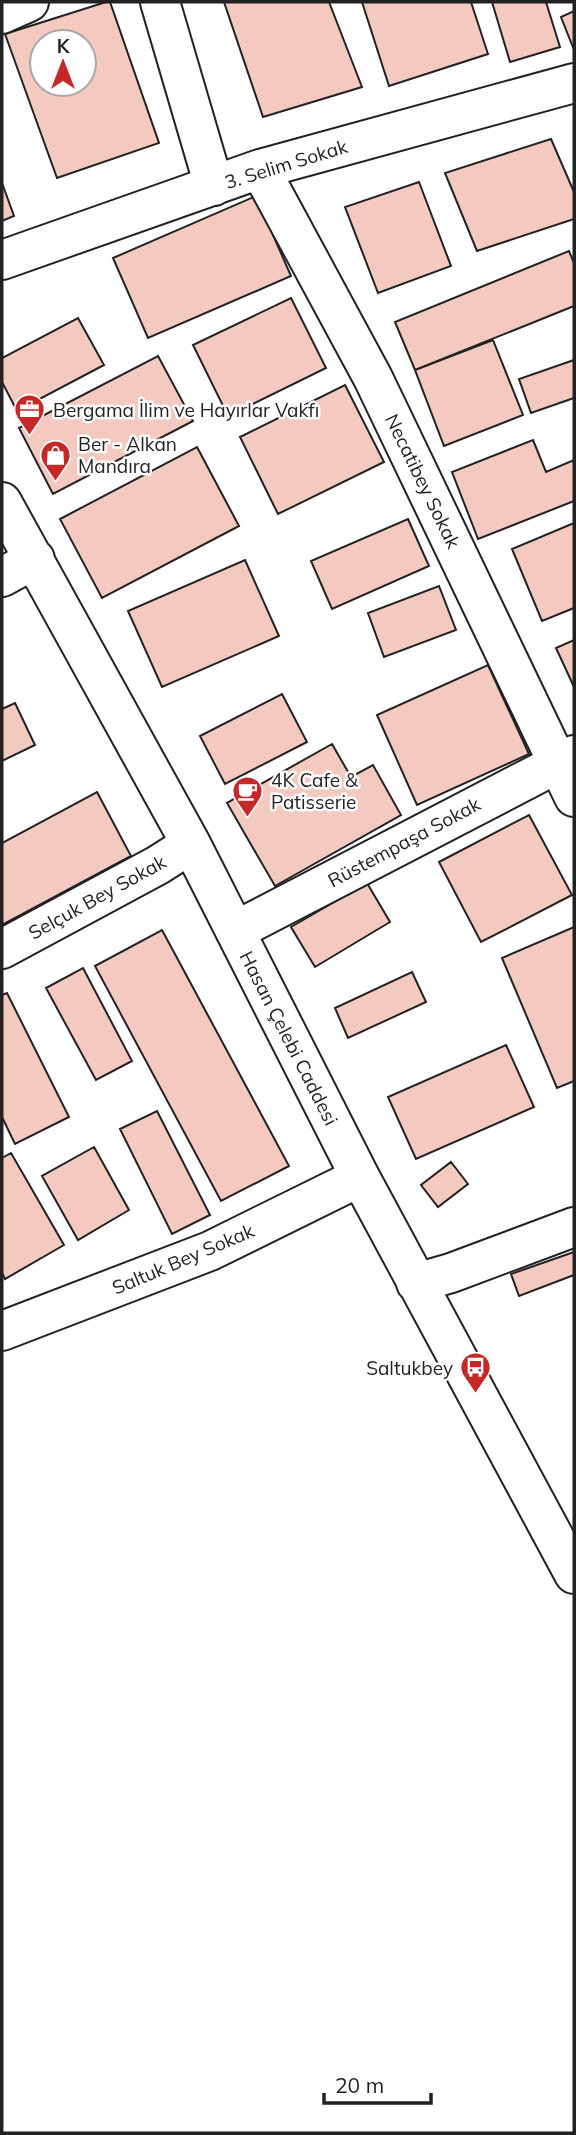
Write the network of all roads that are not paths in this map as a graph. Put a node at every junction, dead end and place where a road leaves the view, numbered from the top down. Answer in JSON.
{"nodes":[{"id":1,"x":29,"y":2,"type":"edge"},
{"id":2,"x":160,"y":2,"type":"edge"},
{"id":3,"x":2,"y":14,"type":"edge"},
{"id":4,"x":574,"y":83,"type":"edge"},
{"id":5,"x":260,"y":169,"type":"junction"},
{"id":6,"x":214,"y":187,"type":"junction"},
{"id":7,"x":2,"y":260,"type":"edge"},
{"id":8,"x":2,"y":502,"type":"edge"},
{"id":9,"x":35,"y":559,"type":"junction"},
{"id":10,"x":2,"y":577,"type":"edge"},
{"id":11,"x":566,"y":759,"type":"edge"},
{"id":12,"x":574,"y":797,"type":"edge"},
{"id":13,"x":191,"y":844,"type":"junction"},
{"id":14,"x":235,"y":930,"type":"junction"},
{"id":15,"x":2,"y":949,"type":"edge"},
{"id":16,"x":360,"y":1177,"type":"junction"},
{"id":17,"x":574,"y":1227,"type":"edge"},
{"id":18,"x":416,"y":1283,"type":"junction"},
{"id":19,"x":2,"y":1331,"type":"edge"},
{"id":20,"x":574,"y":1574,"type":"edge"}],
"edges":[{"from":1,"to":3,"type":"street"},
{"from":2,"to":6,"type":"street"},
{"from":4,"to":5,"type":"street","name":"3. Selim Sokak"},
{"from":5,"to":6,"type":"street","name":"3. Selim Sokak"},
{"from":5,"to":11,"type":"street","name":"Necatibey Sokak"},
{"from":6,"to":7,"type":"street","name":"3. Selim Sokak"},
{"from":8,"to":9,"type":"street","name":"Hasan Çelebi Caddesi"},
{"from":9,"to":10,"type":"street"},
{"from":9,"to":13,"type":"street","name":"Hasan Çelebi Caddesi"},
{"from":11,"to":12,"type":"street","name":"Necatibey Sokak"},
{"from":11,"to":14,"type":"street","name":"Rüstempaşa Sokak"},
{"from":13,"to":14,"type":"street","name":"Hasan Çelebi Caddesi"},
{"from":13,"to":15,"type":"street","name":"Selçuk Bey Sokak"},
{"from":14,"to":16,"type":"street","name":"Hasan Çelebi Caddesi"},
{"from":16,"to":18,"type":"street","name":"Hasan Çelebi Caddesi"},
{"from":16,"to":19,"type":"street","name":"Saltuk Bey Sokak"},
{"from":17,"to":18,"type":"street"},
{"from":18,"to":20,"type":"street","name":"Hasan Çelebi Caddesi"}]}
